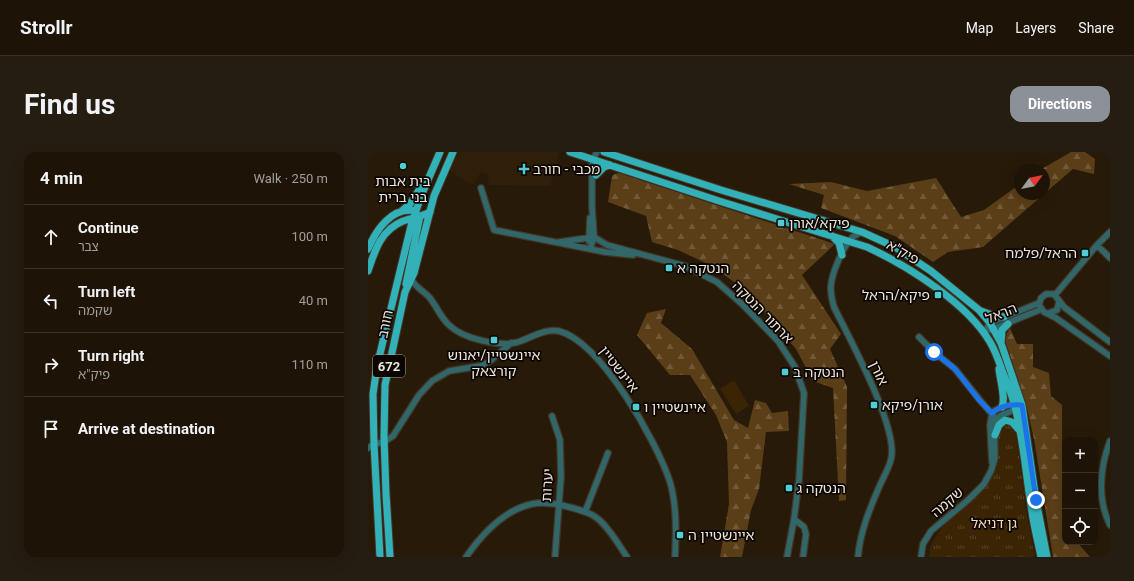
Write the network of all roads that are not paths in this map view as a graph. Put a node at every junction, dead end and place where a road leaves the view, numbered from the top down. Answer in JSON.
{"nodes":[{"id":1,"x":440,"y":152,"type":"edge"},
{"id":2,"x":453,"y":152,"type":"edge"},
{"id":3,"x":570,"y":152,"type":"edge"},
{"id":4,"x":598,"y":152,"type":"edge"},
{"id":5,"x":604,"y":152,"type":"edge"},
{"id":6,"x":596,"y":160,"type":"junction"},
{"id":7,"x":610,"y":165,"type":"junction"},
{"id":8,"x":432,"y":170,"type":"junction"},
{"id":9,"x":596,"y":175,"type":"junction"},
{"id":10,"x":592,"y":186,"type":"junction"},
{"id":11,"x":481,"y":188,"type":"dead end"},
{"id":12,"x":592,"y":208,"type":"junction"},
{"id":13,"x":430,"y":212,"type":"junction"},
{"id":14,"x":399,"y":213,"type":"junction"},
{"id":15,"x":416,"y":215,"type":"junction"},
{"id":16,"x":588,"y":226,"type":"junction"},
{"id":17,"x":392,"y":227,"type":"junction"},
{"id":18,"x":862,"y":232,"type":"junction"},
{"id":19,"x":1110,"y":232,"type":"edge"},
{"id":20,"x":408,"y":234,"type":"junction"},
{"id":21,"x":830,"y":235,"type":"junction"},
{"id":22,"x":591,"y":238,"type":"junction"},
{"id":23,"x":576,"y":240,"type":"junction"},
{"id":24,"x":849,"y":241,"type":"junction"},
{"id":25,"x":560,"y":242,"type":"junction"},
{"id":26,"x":1098,"y":245,"type":"junction"},
{"id":27,"x":368,"y":249,"type":"edge"},
{"id":28,"x":590,"y":249,"type":"junction"},
{"id":29,"x":641,"y":255,"type":"junction"},
{"id":30,"x":842,"y":255,"type":"junction"},
{"id":31,"x":1110,"y":258,"type":"edge"},
{"id":32,"x":368,"y":271,"type":"edge"},
{"id":33,"x":411,"y":279,"type":"junction"},
{"id":34,"x":405,"y":292,"type":"junction"},
{"id":35,"x":1055,"y":295,"type":"junction"},
{"id":36,"x":1059,"y":302,"type":"junction"},
{"id":37,"x":1039,"y":303,"type":"junction"},
{"id":38,"x":1042,"y":309,"type":"junction"},
{"id":39,"x":979,"y":310,"type":"junction"},
{"id":40,"x":1049,"y":313,"type":"junction"},
{"id":41,"x":1006,"y":320,"type":"junction"},
{"id":42,"x":992,"y":326,"type":"junction"},
{"id":43,"x":984,"y":333,"type":"junction"},
{"id":44,"x":919,"y":337,"type":"dead end"},
{"id":45,"x":1110,"y":342,"type":"edge"},
{"id":46,"x":511,"y":343,"type":"junction"},
{"id":47,"x":1000,"y":343,"type":"junction"},
{"id":48,"x":1110,"y":356,"type":"edge"},
{"id":49,"x":998,"y":358,"type":"junction"},
{"id":50,"x":1017,"y":406,"type":"junction"},
{"id":51,"x":1002,"y":408,"type":"junction"},
{"id":52,"x":992,"y":413,"type":"junction"},
{"id":53,"x":552,"y":416,"type":"dead end"},
{"id":54,"x":996,"y":419,"type":"junction"},
{"id":55,"x":1020,"y":433,"type":"junction"},
{"id":56,"x":995,"y":435,"type":"junction"},
{"id":57,"x":1110,"y":441,"type":"edge"},
{"id":58,"x":384,"y":442,"type":"junction"},
{"id":59,"x":371,"y":446,"type":"edge"},
{"id":60,"x":608,"y":453,"type":"dead end"},
{"id":61,"x":993,"y":466,"type":"junction"},
{"id":62,"x":558,"y":505,"type":"junction"},
{"id":63,"x":585,"y":512,"type":"junction"},
{"id":64,"x":794,"y":519,"type":"junction"},
{"id":65,"x":1110,"y":525,"type":"edge"},
{"id":66,"x":380,"y":557,"type":"edge"},
{"id":67,"x":390,"y":557,"type":"edge"},
{"id":68,"x":466,"y":557,"type":"edge"},
{"id":69,"x":555,"y":557,"type":"edge"},
{"id":70,"x":627,"y":557,"type":"edge"},
{"id":71,"x":675,"y":557,"type":"edge"},
{"id":72,"x":787,"y":557,"type":"edge"},
{"id":73,"x":803,"y":557,"type":"edge"},
{"id":74,"x":858,"y":557,"type":"edge"},
{"id":75,"x":921,"y":557,"type":"edge"},
{"id":76,"x":1041,"y":557,"type":"edge"},
{"id":77,"x":1048,"y":557,"type":"edge"}],
"edges":[{"from":1,"to":8,"type":"main road","name":"חורב","number":"672"},
{"from":2,"to":13,"type":"main road","name":"חורב","number":"672"},
{"from":3,"to":6,"type":"main road","name":"פיק\"א"},
{"from":4,"to":6,"type":"street"},
{"from":5,"to":18,"type":"main road","name":"פיק\"א"},
{"from":6,"to":7,"type":"main road","name":"פיק\"א"},
{"from":6,"to":9,"type":"street"},
{"from":6,"to":10,"type":"street"},
{"from":7,"to":9,"type":"main road"},
{"from":7,"to":21,"type":"main road","name":"פיק\"א"},
{"from":8,"to":14,"type":"main road"},
{"from":8,"to":15,"type":"main road","name":"חורב","number":"672"},
{"from":9,"to":10,"type":"street"},
{"from":10,"to":12,"type":"street"},
{"from":11,"to":25,"type":"street","name":"ארתור הנטקה"},
{"from":12,"to":16,"type":"street"},
{"from":12,"to":22,"type":"street"},
{"from":13,"to":15,"type":"main road"},
{"from":13,"to":33,"type":"main road","name":"חורב","number":"672"},
{"from":14,"to":15,"type":"main road"},
{"from":14,"to":27,"type":"main road"},
{"from":15,"to":17,"type":"main road"},
{"from":15,"to":20,"type":"main road","name":"חורב","number":"672"},
{"from":15,"to":34,"type":"main road"},
{"from":16,"to":22,"type":"street"},
{"from":16,"to":23,"type":"street"},
{"from":17,"to":20,"type":"main road"},
{"from":17,"to":32,"type":"main road"},
{"from":18,"to":24,"type":"street","name":"אורן"},
{"from":18,"to":39,"type":"main road","name":"פיק\"א"},
{"from":19,"to":26,"type":"street"},
{"from":20,"to":59,"type":"main road","name":"חורב","number":"672"},
{"from":21,"to":24,"type":"main road","name":"פיק\"א"},
{"from":21,"to":30,"type":"main road"},
{"from":22,"to":23,"type":"street","name":"ארתור הנטקה"},
{"from":22,"to":28,"type":"street"},
{"from":22,"to":29,"type":"street","name":"ארתור הנטקה"},
{"from":23,"to":25,"type":"street","name":"ארתור הנטקה"},
{"from":24,"to":30,"type":"street","name":"אורן"},
{"from":24,"to":43,"type":"main road","name":"פיק\"א"},
{"from":25,"to":28,"type":"street","name":"ארתור הנטקה"},
{"from":26,"to":31,"type":"street"},
{"from":26,"to":35,"type":"street"},
{"from":28,"to":29,"type":"street","name":"ארתור הנטקה"},
{"from":29,"to":64,"type":"street","name":"ארתור הנטקה"},
{"from":30,"to":74,"type":"street","name":"אורן"},
{"from":33,"to":34,"type":"main road","name":"חורב","number":"672"},
{"from":33,"to":46,"type":"street","name":"איינשטיין"},
{"from":34,"to":58,"type":"main road","name":"חורב","number":"672"},
{"from":35,"to":36,"type":"street"},
{"from":35,"to":37,"type":"street"},
{"from":36,"to":40,"type":"street"},
{"from":36,"to":45,"type":"street"},
{"from":37,"to":38,"type":"street"},
{"from":37,"to":41,"type":"street","name":"הראל"},
{"from":38,"to":40,"type":"street"},
{"from":38,"to":41,"type":"street","name":"הראל"},
{"from":39,"to":41,"type":"main road"},
{"from":39,"to":42,"type":"main road","name":"פיק\"א"},
{"from":40,"to":48,"type":"street"},
{"from":41,"to":42,"type":"street","name":"הראל"},
{"from":41,"to":47,"type":"main road"},
{"from":42,"to":43,"type":"street","name":"הראל"},
{"from":42,"to":47,"type":"main road","name":"פיק\"א"},
{"from":43,"to":49,"type":"main road","name":"פיק\"א"},
{"from":44,"to":52,"type":"street"},
{"from":46,"to":58,"type":"street"},
{"from":46,"to":71,"type":"street","name":"איינשטיין"},
{"from":47,"to":50,"type":"main road","name":"פיק\"א"},
{"from":49,"to":50,"type":"main road","name":"פיק\"א"},
{"from":49,"to":51,"type":"main road"},
{"from":50,"to":51,"type":"street"},
{"from":50,"to":54,"type":"street"},
{"from":50,"to":55,"type":"main road","name":"פיק\"א"},
{"from":50,"to":77,"type":"main road","name":"פיק\"א"},
{"from":51,"to":52,"type":"street"},
{"from":52,"to":54,"type":"street"},
{"from":52,"to":61,"type":"street"},
{"from":53,"to":62,"type":"street","name":"יערות"},
{"from":54,"to":56,"type":"street","name":"שקמה"},
{"from":55,"to":56,"type":"main road"},
{"from":55,"to":76,"type":"main road","name":"פיק\"א"},
{"from":56,"to":61,"type":"street","name":"שקמה"},
{"from":57,"to":65,"type":"street"},
{"from":58,"to":59,"type":"street"},
{"from":58,"to":67,"type":"main road","name":"חורב","number":"672"},
{"from":59,"to":66,"type":"main road","name":"חורב","number":"672"},
{"from":60,"to":63,"type":"street"},
{"from":61,"to":75,"type":"street","name":"שקמה"},
{"from":62,"to":63,"type":"street"},
{"from":62,"to":68,"type":"street"},
{"from":62,"to":69,"type":"street","name":"יערות"},
{"from":63,"to":70,"type":"street"},
{"from":64,"to":72,"type":"street","name":"ארתור הנטקה"},
{"from":64,"to":73,"type":"street"}]}
